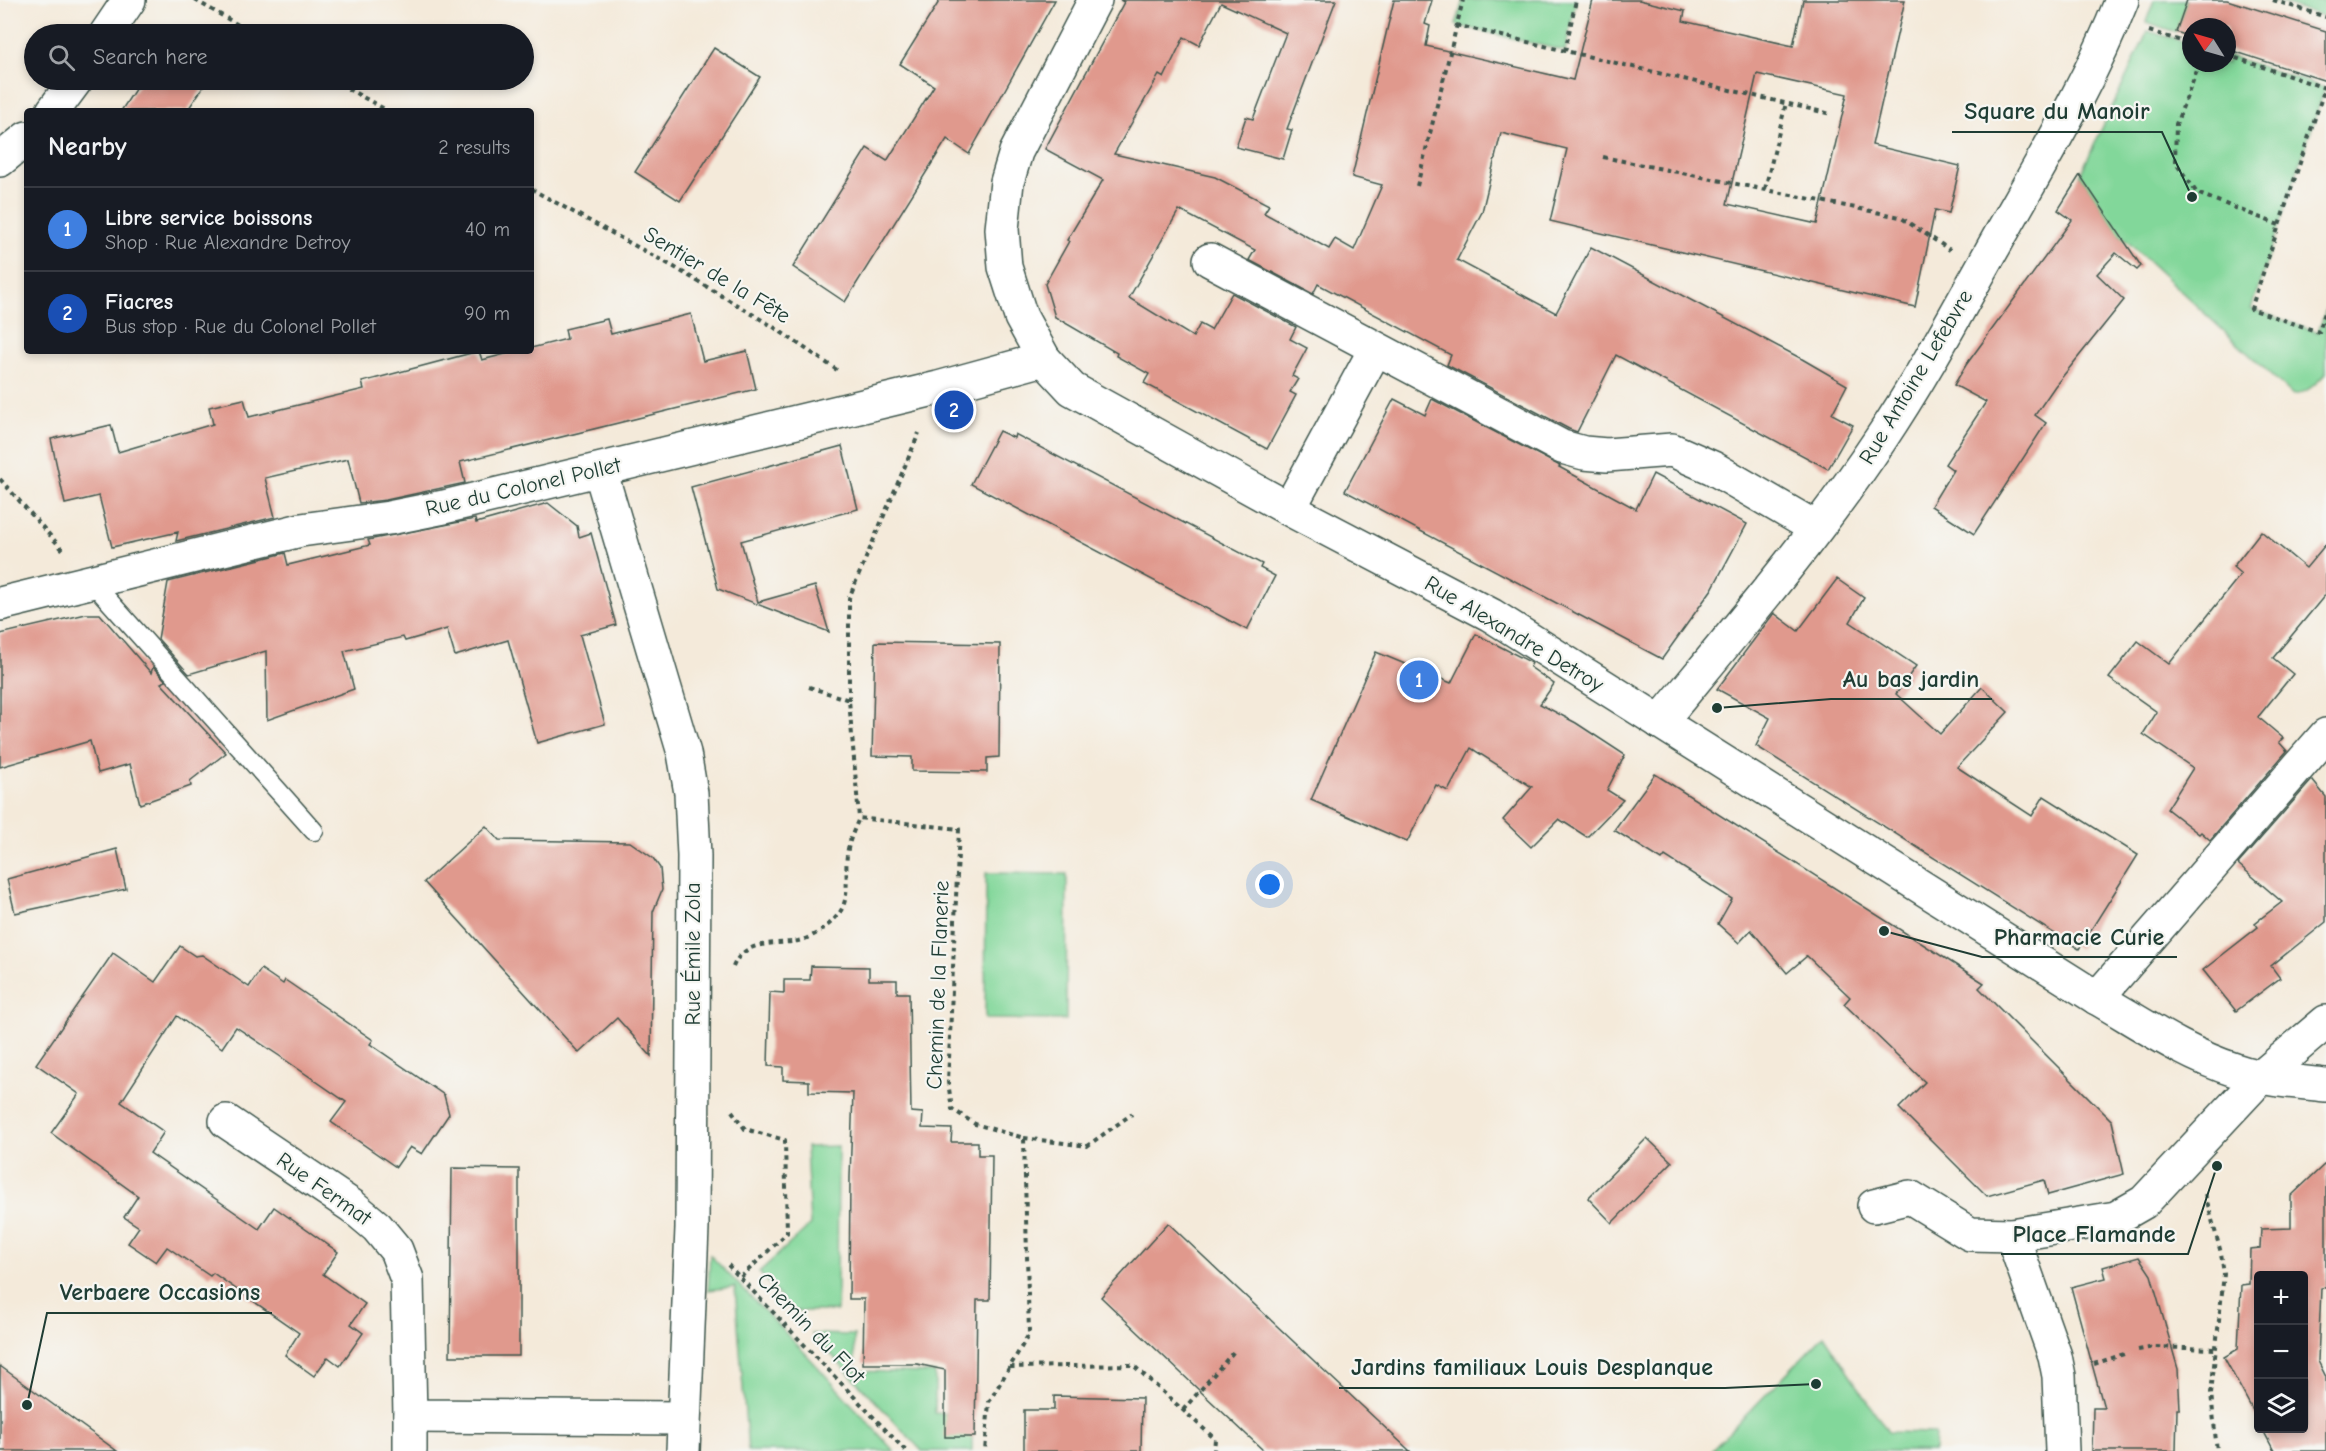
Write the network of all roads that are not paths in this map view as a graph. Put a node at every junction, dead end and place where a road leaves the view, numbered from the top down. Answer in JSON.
{"nodes":[{"id":1,"x":129,"y":0,"type":"edge"},
{"id":2,"x":1095,"y":0,"type":"edge"},
{"id":3,"x":2122,"y":0,"type":"edge"},
{"id":4,"x":113,"y":24,"type":"edge"},
{"id":5,"x":69,"y":90,"type":"edge"},
{"id":6,"x":55,"y":108,"type":"edge"},
{"id":7,"x":24,"y":140,"type":"edge"},
{"id":8,"x":0,"y":160,"type":"edge"},
{"id":9,"x":1210,"y":260,"type":"dead end"},
{"id":10,"x":1375,"y":350,"type":"junction"},
{"id":11,"x":1044,"y":359,"type":"junction"},
{"id":12,"x":600,"y":470,"type":"junction"},
{"id":13,"x":1289,"y":509,"type":"junction"},
{"id":14,"x":1816,"y":528,"type":"junction"},
{"id":15,"x":92,"y":582,"type":"junction"},
{"id":16,"x":0,"y":604,"type":"edge"},
{"id":17,"x":1660,"y":722,"type":"junction"},
{"id":18,"x":2326,"y":735,"type":"edge"},
{"id":19,"x":314,"y":831,"type":"dead end"},
{"id":20,"x":2097,"y":998,"type":"junction"},
{"id":21,"x":2326,"y":1022,"type":"edge"},
{"id":22,"x":2261,"y":1077,"type":"junction"},
{"id":23,"x":2326,"y":1085,"type":"edge"},
{"id":24,"x":226,"y":1121,"type":"dead end"},
{"id":25,"x":1874,"y":1206,"type":"dead end"},
{"id":26,"x":2012,"y":1235,"type":"junction"},
{"id":27,"x":410,"y":1416,"type":"junction"},
{"id":28,"x":683,"y":1418,"type":"junction"},
{"id":29,"x":410,"y":1451,"type":"edge"},
{"id":30,"x":683,"y":1451,"type":"edge"},
{"id":31,"x":2062,"y":1451,"type":"edge"}],
"edges":[{"from":1,"to":4,"type":"street"},
{"from":2,"to":11,"type":"street","name":"Rue Alexandre Detroy"},
{"from":3,"to":14,"type":"street","name":"Rue Antoine Lefebvre"},
{"from":5,"to":6,"type":"street"},
{"from":7,"to":8,"type":"street"},
{"from":9,"to":10,"type":"street"},
{"from":10,"to":13,"type":"street"},
{"from":10,"to":14,"type":"street"},
{"from":11,"to":12,"type":"street","name":"Rue du Colonel Pollet"},
{"from":11,"to":13,"type":"street","name":"Rue Alexandre Detroy"},
{"from":12,"to":15,"type":"street","name":"Rue du Colonel Pollet"},
{"from":12,"to":28,"type":"street","name":"Rue Émile Zola"},
{"from":13,"to":17,"type":"street","name":"Rue Alexandre Detroy"},
{"from":14,"to":17,"type":"street","name":"Rue Antoine Lefebvre"},
{"from":15,"to":16,"type":"street","name":"Rue du Colonel Pollet"},
{"from":15,"to":19,"type":"lane"},
{"from":17,"to":20,"type":"street","name":"Rue Alexandre Detroy"},
{"from":18,"to":20,"type":"street"},
{"from":20,"to":22,"type":"street","name":"Rue Alexandre Detroy"},
{"from":21,"to":22,"type":"street"},
{"from":22,"to":23,"type":"street","name":"Rue Alexandre Detroy"},
{"from":22,"to":26,"type":"street"},
{"from":24,"to":27,"type":"street","name":"Rue Fermat"},
{"from":25,"to":26,"type":"street"},
{"from":26,"to":31,"type":"street"},
{"from":27,"to":28,"type":"street"},
{"from":27,"to":29,"type":"street","name":"Rue Fermat"},
{"from":28,"to":30,"type":"street","name":"Rue Émile Zola"}]}
